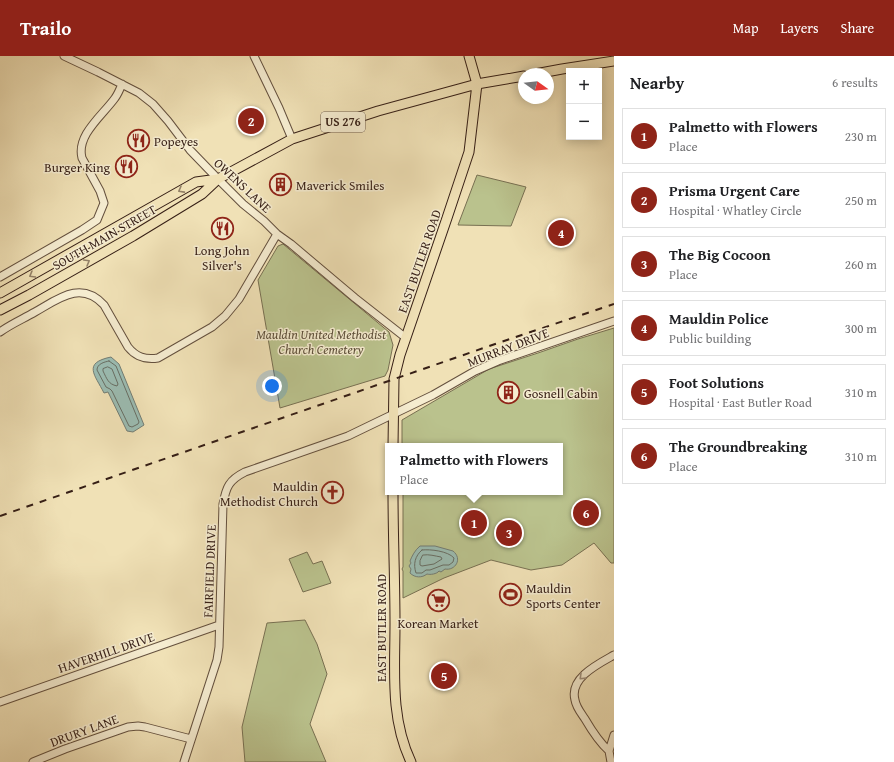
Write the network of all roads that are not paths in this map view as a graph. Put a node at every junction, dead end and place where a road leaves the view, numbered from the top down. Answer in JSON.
{"nodes":[{"id":1,"x":64,"y":56,"type":"edge"},
{"id":2,"x":254,"y":56,"type":"edge"},
{"id":3,"x":469,"y":56,"type":"edge"},
{"id":4,"x":614,"y":61,"type":"edge"},
{"id":5,"x":554,"y":70,"type":"edge"},
{"id":6,"x":518,"y":77,"type":"edge"},
{"id":7,"x":122,"y":84,"type":"junction"},
{"id":8,"x":477,"y":84,"type":"junction"},
{"id":9,"x":292,"y":139,"type":"junction"},
{"id":10,"x":218,"y":180,"type":"junction"},
{"id":11,"x":277,"y":234,"type":"junction"},
{"id":12,"x":0,"y":276,"type":"edge"},
{"id":13,"x":0,"y":293,"type":"edge"},
{"id":14,"x":29,"y":295,"type":"junction"},
{"id":15,"x":0,"y":310,"type":"edge"},
{"id":16,"x":0,"y":315,"type":"edge"},
{"id":17,"x":614,"y":321,"type":"edge"},
{"id":18,"x":0,"y":332,"type":"edge"},
{"id":19,"x":406,"y":338,"type":"junction"},
{"id":20,"x":393,"y":414,"type":"junction"},
{"id":21,"x":393,"y":443,"type":"edge"},
{"id":22,"x":393,"y":495,"type":"edge"},
{"id":23,"x":220,"y":625,"type":"junction"},
{"id":24,"x":614,"y":655,"type":"edge"},
{"id":25,"x":0,"y":702,"type":"edge"},
{"id":26,"x":614,"y":735,"type":"edge"},
{"id":27,"x":191,"y":739,"type":"junction"},
{"id":28,"x":609,"y":751,"type":"junction"},
{"id":29,"x":33,"y":762,"type":"edge"},
{"id":30,"x":184,"y":762,"type":"edge"},
{"id":31,"x":410,"y":762,"type":"edge"},
{"id":32,"x":610,"y":762,"type":"edge"}],
"edges":[{"from":1,"to":7,"type":"street","name":"OWENS LANE"},
{"from":2,"to":9,"type":"street"},
{"from":3,"to":8,"type":"main road"},
{"from":4,"to":5,"type":"main road"},
{"from":6,"to":8,"type":"main road","number":"US 276"},
{"from":7,"to":10,"type":"street","name":"OWENS LANE"},
{"from":7,"to":12,"type":"street"},
{"from":8,"to":9,"type":"main road","name":"SOUTH MAIN STREET","number":"US 276"},
{"from":8,"to":19,"type":"main road","name":"EAST BUTLER ROAD"},
{"from":9,"to":10,"type":"main road","name":"SOUTH MAIN STREET","number":"US 276"},
{"from":10,"to":11,"type":"street","name":"OWENS LANE"},
{"from":10,"to":13,"type":"main road","name":"SOUTH MAIN STREET","number":"US 276","one_way":true},
{"from":14,"to":10,"type":"main road","name":"SOUTH MAIN STREET","number":"US 276","one_way":true},
{"from":11,"to":18,"type":"street"},
{"from":11,"to":19,"type":"street","name":"OWENS LANE"},
{"from":14,"to":15,"type":"main road","name":"SOUTH MAIN STREET"},
{"from":14,"to":16,"type":"main road","number":"US 276"},
{"from":17,"to":20,"type":"street","name":"MURRAY DRIVE"},
{"from":19,"to":20,"type":"main road","name":"EAST BUTLER ROAD"},
{"from":20,"to":21,"type":"main road","name":"EAST BUTLER ROAD"},
{"from":20,"to":23,"type":"street","name":"FAIRFIELD DRIVE"},
{"from":22,"to":31,"type":"main road","name":"EAST BUTLER ROAD"},
{"from":23,"to":25,"type":"street","name":"HAVERHILL DRIVE"},
{"from":23,"to":27,"type":"street","name":"FAIRFIELD DRIVE"},
{"from":24,"to":28,"type":"street","one_way":true},
{"from":26,"to":28,"type":"street"},
{"from":27,"to":29,"type":"street","name":"DRURY LANE"},
{"from":27,"to":30,"type":"street","name":"FAIRFIELD DRIVE"},
{"from":28,"to":32,"type":"street"}]}
